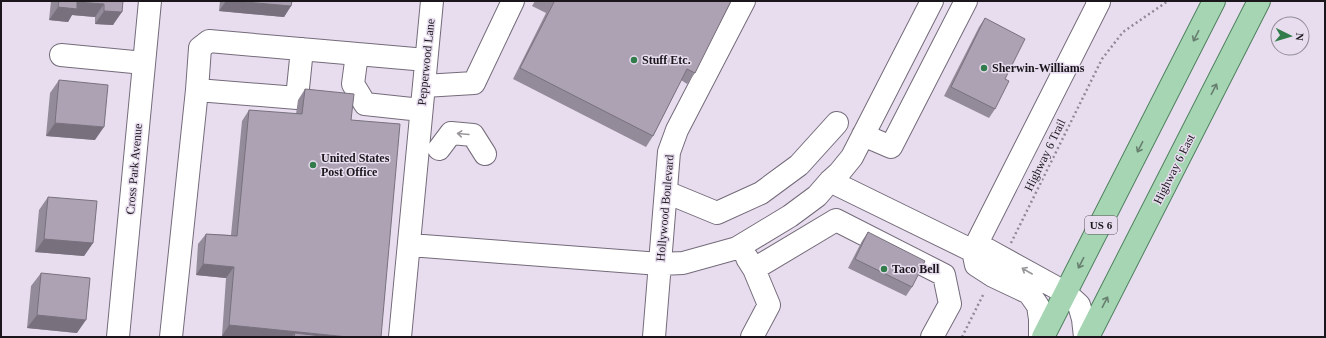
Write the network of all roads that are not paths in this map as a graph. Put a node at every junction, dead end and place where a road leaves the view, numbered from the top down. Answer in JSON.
{"nodes":[{"id":1,"x":150,"y":1,"type":"edge"},
{"id":2,"x":432,"y":1,"type":"edge"},
{"id":3,"x":513,"y":1,"type":"edge"},
{"id":4,"x":744,"y":1,"type":"edge"},
{"id":5,"x":966,"y":1,"type":"edge"},
{"id":6,"x":1098,"y":1,"type":"edge"},
{"id":7,"x":1214,"y":1,"type":"edge"},
{"id":8,"x":1259,"y":1,"type":"edge"},
{"id":9,"x":928,"y":9,"type":"edge"},
{"id":10,"x":951,"y":31,"type":"junction"},
{"id":11,"x":302,"y":49,"type":"junction"},
{"id":12,"x":357,"y":54,"type":"junction"},
{"id":13,"x":61,"y":55,"type":"dead end"},
{"id":14,"x":903,"y":58,"type":"junction"},
{"id":15,"x":426,"y":60,"type":"junction"},
{"id":16,"x":144,"y":63,"type":"junction"},
{"id":17,"x":930,"y":71,"type":"junction"},
{"id":18,"x":424,"y":86,"type":"junction"},
{"id":19,"x":197,"y":90,"type":"junction"},
{"id":20,"x":883,"y":97,"type":"junction"},
{"id":21,"x":909,"y":112,"type":"junction"},
{"id":22,"x":421,"y":116,"type":"junction"},
{"id":23,"x":837,"y":123,"type":"dead end"},
{"id":24,"x":863,"y":136,"type":"junction"},
{"id":25,"x":439,"y":149,"type":"dead end"},
{"id":26,"x":485,"y":154,"type":"dead end"},
{"id":27,"x":830,"y":181,"type":"junction"},
{"id":28,"x":666,"y":192,"type":"junction"},
{"id":29,"x":410,"y":245,"type":"junction"},
{"id":30,"x":740,"y":246,"type":"junction"},
{"id":31,"x":973,"y":251,"type":"junction"},
{"id":32,"x":660,"y":264,"type":"junction"},
{"id":33,"x":754,"y":269,"type":"junction"},
{"id":34,"x":1066,"y":293,"type":"junction"},
{"id":35,"x":118,"y":337,"type":"edge"},
{"id":36,"x":171,"y":337,"type":"edge"},
{"id":37,"x":400,"y":337,"type":"edge"},
{"id":38,"x":654,"y":337,"type":"edge"},
{"id":39,"x":752,"y":337,"type":"edge"},
{"id":40,"x":932,"y":337,"type":"edge"},
{"id":41,"x":1040,"y":337,"type":"edge"},
{"id":42,"x":1044,"y":337,"type":"edge"},
{"id":43,"x":1084,"y":337,"type":"edge"},
{"id":44,"x":1088,"y":337,"type":"edge"}],
"edges":[{"from":1,"to":16,"type":"street","name":"Cross Park Avenue"},
{"from":2,"to":15,"type":"street","name":"Pepperwood Lane"},
{"from":3,"to":18,"type":"street"},
{"from":4,"to":28,"type":"street","name":"Hollywood Boulevard"},
{"from":5,"to":10,"type":"street"},
{"from":6,"to":31,"type":"street"},
{"from":7,"to":34,"type":"main road","number":"US 6","one_way":true},
{"from":44,"to":8,"type":"main road","name":"Highway 6 East","one_way":true},
{"from":9,"to":10,"type":"street"},
{"from":9,"to":14,"type":"street"},
{"from":10,"to":17,"type":"street"},
{"from":11,"to":12,"type":"street"},
{"from":11,"to":19,"type":"street"},
{"from":11,"to":19,"type":"street"},
{"from":12,"to":15,"type":"street"},
{"from":12,"to":22,"type":"street"},
{"from":13,"to":16,"type":"street"},
{"from":14,"to":17,"type":"street"},
{"from":14,"to":20,"type":"street"},
{"from":15,"to":18,"type":"street","name":"Pepperwood Lane"},
{"from":16,"to":35,"type":"street","name":"Cross Park Avenue"},
{"from":17,"to":21,"type":"street"},
{"from":18,"to":22,"type":"street","name":"Pepperwood Lane"},
{"from":19,"to":36,"type":"street"},
{"from":20,"to":21,"type":"street"},
{"from":20,"to":24,"type":"street"},
{"from":21,"to":24,"type":"street"},
{"from":22,"to":29,"type":"street","name":"Pepperwood Lane"},
{"from":23,"to":28,"type":"street"},
{"from":24,"to":27,"type":"street"},
{"from":26,"to":25,"type":"street","one_way":true},
{"from":27,"to":30,"type":"street"},
{"from":27,"to":31,"type":"street"},
{"from":28,"to":32,"type":"street","name":"Hollywood Boulevard"},
{"from":29,"to":32,"type":"street"},
{"from":29,"to":37,"type":"street","name":"Pepperwood Lane"},
{"from":30,"to":32,"type":"street"},
{"from":30,"to":33,"type":"street"},
{"from":34,"to":31,"type":"street","one_way":true},
{"from":31,"to":41,"type":"street"},
{"from":32,"to":38,"type":"street","name":"Hollywood Boulevard"},
{"from":33,"to":39,"type":"street"},
{"from":33,"to":40,"type":"street"},
{"from":34,"to":42,"type":"main road","number":"US 6"},
{"from":34,"to":43,"type":"street"}]}
